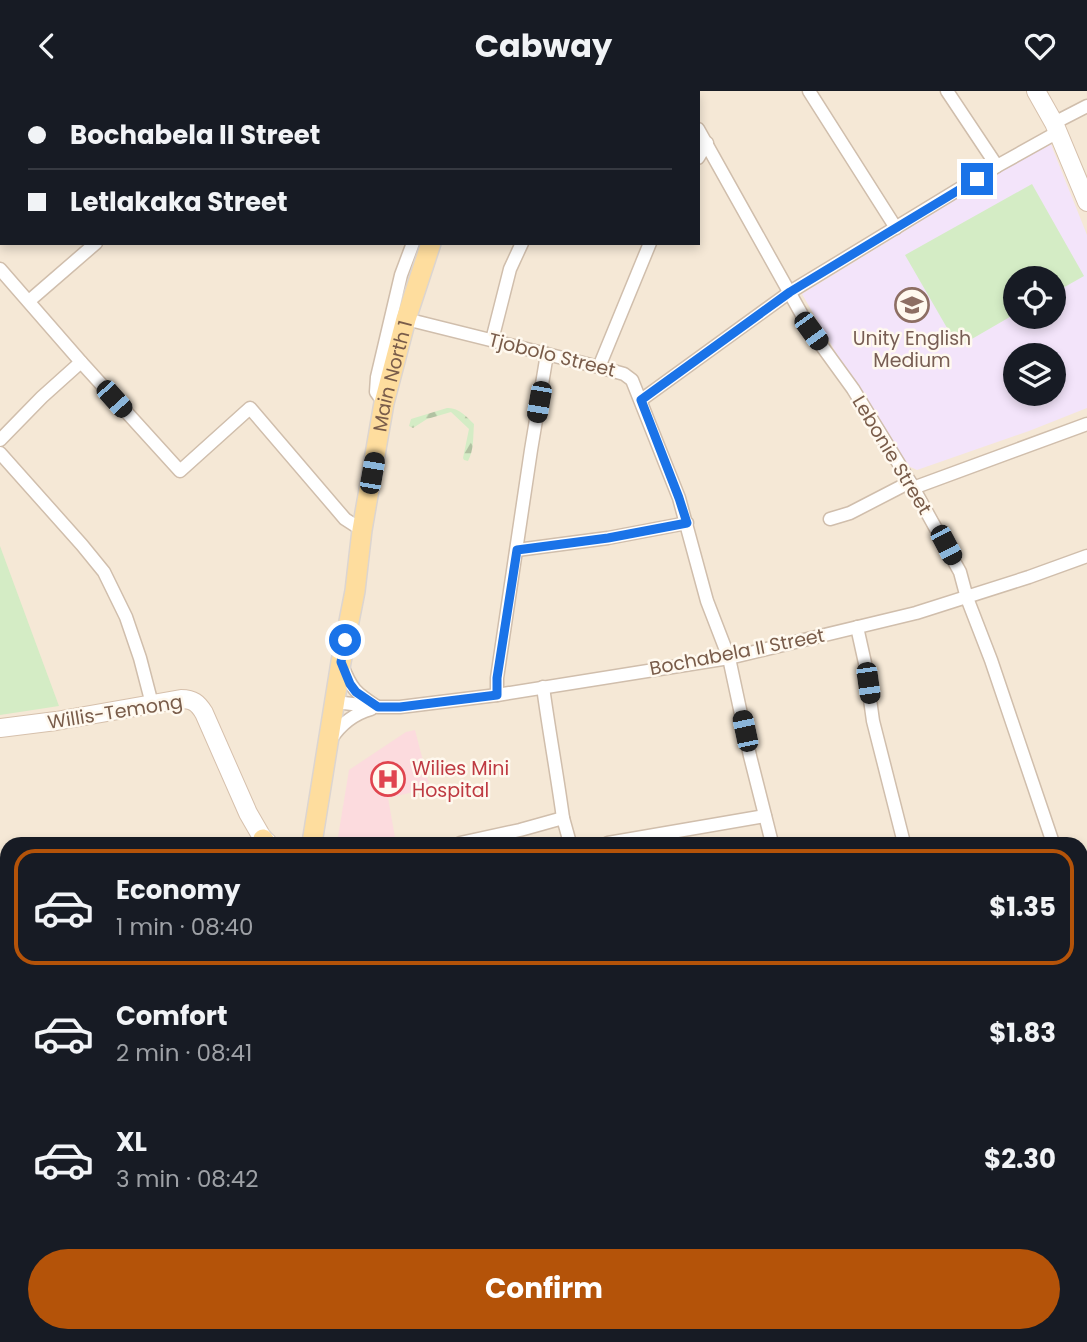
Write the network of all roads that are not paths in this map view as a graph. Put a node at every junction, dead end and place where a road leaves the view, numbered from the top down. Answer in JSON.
{"nodes":[{"id":1,"x":809,"y":91,"type":"edge"},
{"id":2,"x":947,"y":91,"type":"edge"},
{"id":3,"x":1036,"y":91,"type":"edge"},
{"id":4,"x":1087,"y":106,"type":"edge"},
{"id":5,"x":1056,"y":127,"type":"junction"},
{"id":6,"x":700,"y":131,"type":"edge"},
{"id":7,"x":707,"y":143,"type":"junction"},
{"id":8,"x":700,"y":155,"type":"edge"},
{"id":9,"x":997,"y":166,"type":"junction"},
{"id":10,"x":1087,"y":202,"type":"edge"},
{"id":11,"x":896,"y":228,"type":"junction"},
{"id":12,"x":94,"y":245,"type":"edge"},
{"id":13,"x":412,"y":245,"type":"edge"},
{"id":14,"x":429,"y":245,"type":"edge"},
{"id":15,"x":521,"y":245,"type":"edge"},
{"id":16,"x":649,"y":245,"type":"edge"},
{"id":17,"x":0,"y":269,"type":"edge"},
{"id":18,"x":790,"y":292,"type":"junction"},
{"id":19,"x":29,"y":301,"type":"junction"},
{"id":20,"x":406,"y":319,"type":"junction"},
{"id":21,"x":492,"y":340,"type":"junction"},
{"id":22,"x":547,"y":354,"type":"junction"},
{"id":23,"x":80,"y":362,"type":"junction"},
{"id":24,"x":599,"y":367,"type":"junction"},
{"id":25,"x":641,"y":400,"type":"junction"},
{"id":26,"x":384,"y":403,"type":"junction"},
{"id":27,"x":1087,"y":424,"type":"edge"},
{"id":28,"x":0,"y":440,"type":"edge"},
{"id":29,"x":0,"y":453,"type":"edge"},
{"id":30,"x":911,"y":485,"type":"junction"},
{"id":31,"x":830,"y":519,"type":"dead end"},
{"id":32,"x":687,"y":523,"type":"junction"},
{"id":33,"x":362,"y":530,"type":"junction"},
{"id":34,"x":517,"y":550,"type":"junction"},
{"id":35,"x":1087,"y":557,"type":"edge"},
{"id":36,"x":967,"y":598,"type":"junction"},
{"id":37,"x":857,"y":627,"type":"junction"},
{"id":38,"x":729,"y":658,"type":"junction"},
{"id":39,"x":341,"y":662,"type":"junction"},
{"id":40,"x":543,"y":687,"type":"junction"},
{"id":41,"x":497,"y":695,"type":"junction"},
{"id":42,"x":335,"y":702,"type":"junction"},
{"id":43,"x":152,"y":704,"type":"junction"},
{"id":44,"x":378,"y":707,"type":"junction"},
{"id":45,"x":0,"y":728,"type":"edge"},
{"id":46,"x":328,"y":743,"type":"junction"},
{"id":47,"x":765,"y":816,"type":"junction"},
{"id":48,"x":563,"y":818,"type":"junction"},
{"id":49,"x":263,"y":837,"type":"edge"},
{"id":50,"x":313,"y":837,"type":"edge"},
{"id":51,"x":488,"y":837,"type":"edge"},
{"id":52,"x":568,"y":837,"type":"edge"},
{"id":53,"x":643,"y":837,"type":"edge"},
{"id":54,"x":770,"y":837,"type":"edge"},
{"id":55,"x":902,"y":837,"type":"edge"},
{"id":56,"x":1051,"y":837,"type":"edge"}],
"edges":[{"from":1,"to":11,"type":"street"},
{"from":2,"to":9,"type":"street"},
{"from":3,"to":5,"type":"main road"},
{"from":4,"to":5,"type":"street"},
{"from":5,"to":9,"type":"street"},
{"from":5,"to":10,"type":"main road"},
{"from":6,"to":7,"type":"street","name":"Lebonie Street"},
{"from":7,"to":8,"type":"street"},
{"from":7,"to":18,"type":"street","name":"Lebonie Street"},
{"from":9,"to":11,"type":"street"},
{"from":11,"to":18,"type":"street"},
{"from":12,"to":19,"type":"street"},
{"from":13,"to":26,"type":"street"},
{"from":14,"to":20,"type":"main road","name":"Main North 1"},
{"from":15,"to":21,"type":"street"},
{"from":16,"to":24,"type":"street"},
{"from":17,"to":19,"type":"street"},
{"from":18,"to":25,"type":"street"},
{"from":18,"to":30,"type":"street","name":"Lebonie Street"},
{"from":19,"to":23,"type":"street"},
{"from":20,"to":21,"type":"street","name":"Tjobolo Street"},
{"from":20,"to":26,"type":"main road","name":"Main North 1"},
{"from":21,"to":22,"type":"street","name":"Tjobolo Street"},
{"from":22,"to":24,"type":"street","name":"Tjobolo Street"},
{"from":22,"to":34,"type":"street"},
{"from":23,"to":28,"type":"street"},
{"from":23,"to":33,"type":"street"},
{"from":24,"to":25,"type":"street","name":"Tjobolo Street"},
{"from":25,"to":32,"type":"street","name":"Tjobolo Street"},
{"from":26,"to":33,"type":"main road","name":"Main North 1"},
{"from":27,"to":30,"type":"street"},
{"from":29,"to":43,"type":"street"},
{"from":30,"to":31,"type":"street"},
{"from":30,"to":36,"type":"street","name":"Lebonie Street"},
{"from":32,"to":34,"type":"street"},
{"from":32,"to":38,"type":"street","name":"Tjobolo Street"},
{"from":33,"to":39,"type":"main road","name":"Main North 1"},
{"from":34,"to":41,"type":"street"},
{"from":35,"to":36,"type":"street","name":"Bochabela II Street"},
{"from":36,"to":37,"type":"street","name":"Bochabela II Street"},
{"from":36,"to":56,"type":"street","name":"Lebonie Street"},
{"from":37,"to":38,"type":"street","name":"Bochabela II Street"},
{"from":37,"to":55,"type":"street"},
{"from":38,"to":40,"type":"street","name":"Bochabela II Street"},
{"from":38,"to":47,"type":"street","name":"Tjobolo Street"},
{"from":39,"to":42,"type":"main road","name":"Main North 1"},
{"from":39,"to":44,"type":"street"},
{"from":40,"to":41,"type":"street","name":"Bochabela II Street"},
{"from":40,"to":48,"type":"street"},
{"from":41,"to":44,"type":"street","name":"Bochabela II Street"},
{"from":42,"to":44,"type":"street","name":"Bochabela II Street"},
{"from":42,"to":46,"type":"main road","name":"Main North 1"},
{"from":43,"to":45,"type":"main road","name":"Willis-Temong"},
{"from":43,"to":49,"type":"main road","name":"Willis-Temong"},
{"from":44,"to":46,"type":"street","name":"Bochabela II Street"},
{"from":46,"to":50,"type":"main road","name":"Main North 1"},
{"from":47,"to":53,"type":"street"},
{"from":47,"to":54,"type":"street","name":"Tjobolo Street"},
{"from":48,"to":51,"type":"street"},
{"from":48,"to":52,"type":"street"}]}
